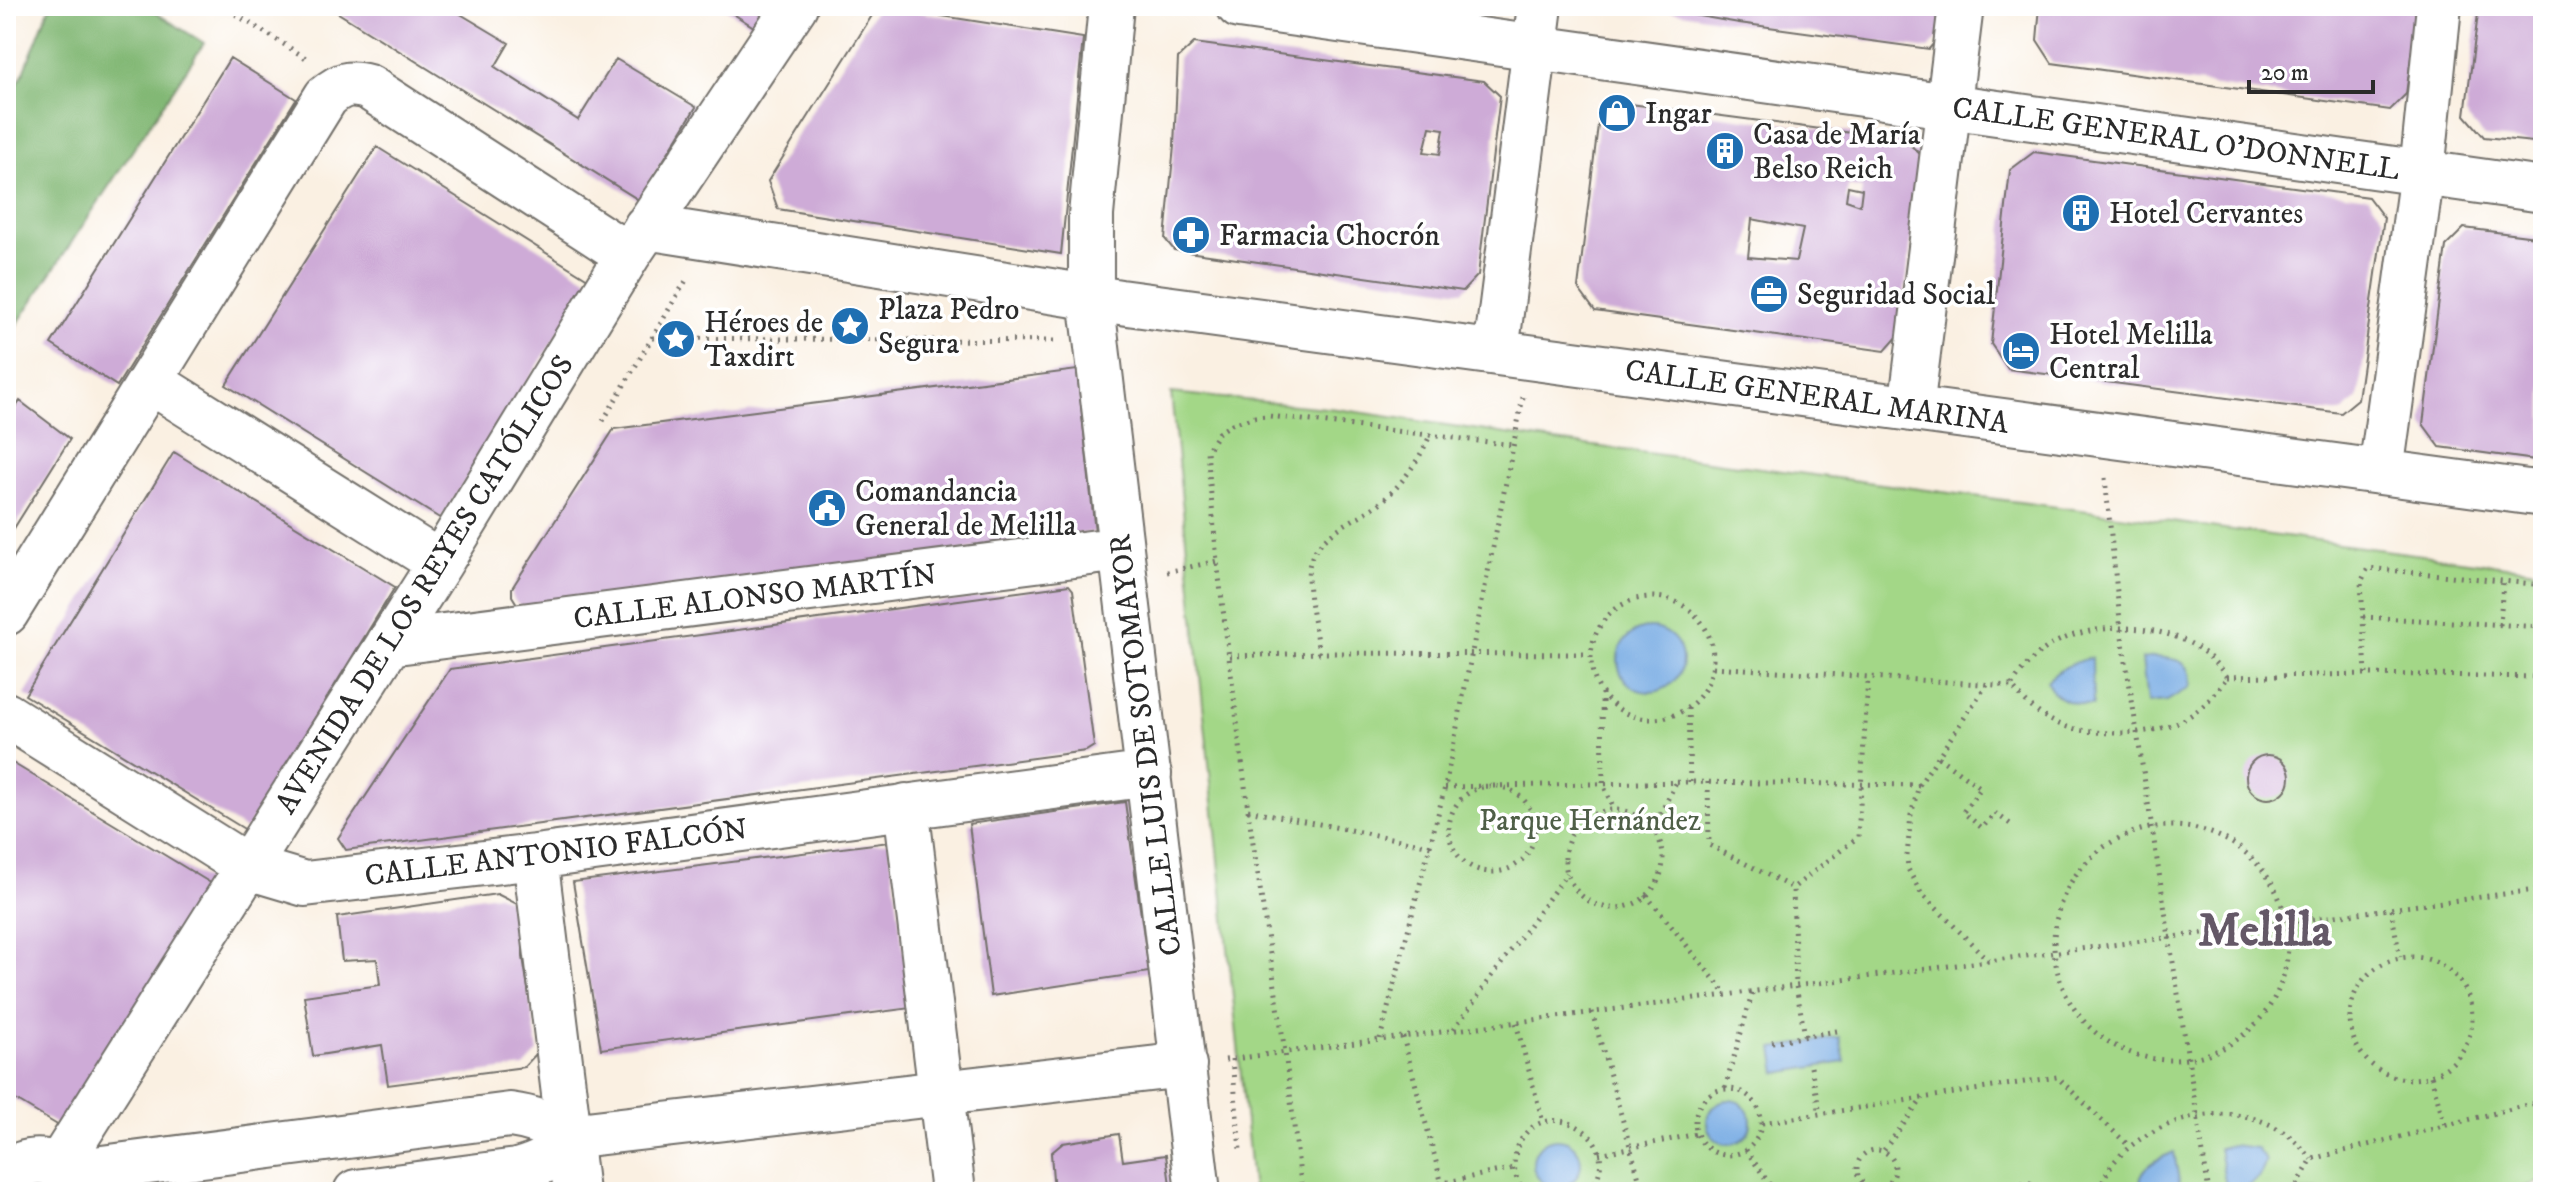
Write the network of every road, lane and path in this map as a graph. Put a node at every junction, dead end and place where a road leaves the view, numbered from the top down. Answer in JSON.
{"nodes":[{"id":1,"x":222,"y":6,"type":"edge"},
{"id":2,"x":795,"y":6,"type":"edge"},
{"id":3,"x":1111,"y":6,"type":"edge"},
{"id":4,"x":1239,"y":6,"type":"edge"},
{"id":5,"x":1961,"y":6,"type":"edge"},
{"id":6,"x":2439,"y":6,"type":"edge"},
{"id":7,"x":1537,"y":27,"type":"edge"},
{"id":8,"x":346,"y":83,"type":"junction"},
{"id":9,"x":1949,"y":107,"type":"junction"},
{"id":10,"x":2422,"y":172,"type":"junction"},
{"id":11,"x":2543,"y":190,"type":"edge"},
{"id":12,"x":711,"y":237,"type":"junction"},
{"id":13,"x":637,"y":241,"type":"junction"},
{"id":14,"x":1091,"y":297,"type":"junction"},
{"id":15,"x":652,"y":338,"type":"junction"},
{"id":16,"x":1068,"y":342,"type":"dead end"},
{"id":17,"x":1513,"y":354,"type":"junction"},
{"id":18,"x":150,"y":381,"type":"junction"},
{"id":19,"x":1911,"y":409,"type":"junction"},
{"id":20,"x":603,"y":421,"type":"dead end"},
{"id":21,"x":1431,"y":433,"type":"junction"},
{"id":22,"x":2100,"y":433,"type":"junction"},
{"id":23,"x":1513,"y":445,"type":"junction"},
{"id":24,"x":2381,"y":472,"type":"junction"},
{"id":25,"x":2543,"y":494,"type":"edge"},
{"id":26,"x":1217,"y":561,"type":"junction"},
{"id":27,"x":1138,"y":562,"type":"junction"},
{"id":28,"x":440,"y":563,"type":"junction"},
{"id":29,"x":2503,"y":581,"type":"junction"},
{"id":30,"x":2543,"y":585,"type":"edge"},
{"id":31,"x":6,"y":613,"type":"edge"},
{"id":32,"x":2363,"y":617,"type":"junction"},
{"id":33,"x":2500,"y":625,"type":"junction"},
{"id":34,"x":2543,"y":627,"type":"edge"},
{"id":35,"x":2121,"y":630,"type":"junction"},
{"id":36,"x":389,"y":643,"type":"junction"},
{"id":37,"x":1319,"y":653,"type":"junction"},
{"id":38,"x":1473,"y":654,"type":"junction"},
{"id":39,"x":1590,"y":654,"type":"junction"},
{"id":40,"x":1230,"y":656,"type":"junction"},
{"id":41,"x":1713,"y":667,"type":"junction"},
{"id":42,"x":2366,"y":674,"type":"junction"},
{"id":43,"x":1868,"y":677,"type":"junction"},
{"id":44,"x":2227,"y":677,"type":"junction"},
{"id":45,"x":2543,"y":677,"type":"edge"},
{"id":46,"x":1987,"y":684,"type":"junction"},
{"id":47,"x":2012,"y":686,"type":"junction"},
{"id":48,"x":1602,"y":693,"type":"junction"},
{"id":49,"x":1688,"y":708,"type":"junction"},
{"id":50,"x":6,"y":715,"type":"edge"},
{"id":51,"x":2137,"y":732,"type":"junction"},
{"id":52,"x":1938,"y":757,"type":"junction"},
{"id":53,"x":1149,"y":774,"type":"junction"},
{"id":54,"x":1690,"y":782,"type":"junction"},
{"id":55,"x":1708,"y":782,"type":"junction"},
{"id":56,"x":1676,"y":783,"type":"junction"},
{"id":57,"x":1860,"y":783,"type":"junction"},
{"id":58,"x":1603,"y":784,"type":"junction"},
{"id":59,"x":1919,"y":785,"type":"junction"},
{"id":60,"x":1492,"y":786,"type":"junction"},
{"id":61,"x":1445,"y":787,"type":"junction"},
{"id":62,"x":906,"y":806,"type":"junction"},
{"id":63,"x":1248,"y":810,"type":"junction"},
{"id":64,"x":1614,"y":810,"type":"junction"},
{"id":65,"x":2013,"y":826,"type":"dead end"},
{"id":66,"x":2151,"y":827,"type":"junction"},
{"id":67,"x":1653,"y":828,"type":"junction"},
{"id":68,"x":1431,"y":846,"type":"junction"},
{"id":69,"x":535,"y":857,"type":"junction"},
{"id":70,"x":248,"y":867,"type":"junction"},
{"id":71,"x":1567,"y":873,"type":"junction"},
{"id":72,"x":1793,"y":888,"type":"junction"},
{"id":73,"x":2543,"y":889,"type":"edge"},
{"id":74,"x":1646,"y":895,"type":"junction"},
{"id":75,"x":2391,"y":909,"type":"junction"},
{"id":76,"x":2288,"y":922,"type":"junction"},
{"id":77,"x":2169,"y":938,"type":"junction"},
{"id":78,"x":2054,"y":953,"type":"junction"},
{"id":79,"x":2400,"y":957,"type":"junction"},
{"id":80,"x":1988,"y":961,"type":"junction"},
{"id":81,"x":1796,"y":986,"type":"junction"},
{"id":82,"x":1753,"y":991,"type":"junction"},
{"id":83,"x":1727,"y":995,"type":"junction"},
{"id":84,"x":1592,"y":1012,"type":"junction"},
{"id":85,"x":1516,"y":1023,"type":"junction"},
{"id":86,"x":1454,"y":1030,"type":"junction"},
{"id":87,"x":1837,"y":1031,"type":"dead end"},
{"id":88,"x":1805,"y":1036,"type":"junction"},
{"id":89,"x":1403,"y":1037,"type":"junction"},
{"id":90,"x":1380,"y":1040,"type":"junction"},
{"id":91,"x":1772,"y":1042,"type":"dead end"},
{"id":92,"x":1285,"y":1052,"type":"junction"},
{"id":93,"x":2188,"y":1058,"type":"junction"},
{"id":94,"x":1232,"y":1059,"type":"junction"},
{"id":95,"x":1184,"y":1065,"type":"junction"},
{"id":96,"x":1811,"y":1067,"type":"dead end"},
{"id":97,"x":2431,"y":1076,"type":"junction"},
{"id":98,"x":1725,"y":1088,"type":"junction"},
{"id":99,"x":941,"y":1093,"type":"junction"},
{"id":100,"x":1923,"y":1098,"type":"junction"},
{"id":101,"x":2543,"y":1101,"type":"edge"},
{"id":102,"x":1820,"y":1114,"type":"junction"},
{"id":103,"x":2197,"y":1116,"type":"junction"},
{"id":104,"x":1543,"y":1122,"type":"junction"},
{"id":105,"x":1762,"y":1123,"type":"junction"},
{"id":106,"x":2445,"y":1125,"type":"junction"},
{"id":107,"x":1697,"y":1134,"type":"junction"},
{"id":108,"x":569,"y":1136,"type":"junction"},
{"id":109,"x":2129,"y":1146,"type":"junction"},
{"id":110,"x":1630,"y":1148,"type":"junction"},
{"id":111,"x":1746,"y":1150,"type":"junction"},
{"id":112,"x":1884,"y":1150,"type":"junction"},
{"id":113,"x":1599,"y":1154,"type":"junction"},
{"id":114,"x":2312,"y":1159,"type":"junction"},
{"id":115,"x":1241,"y":1162,"type":"dead end"},
{"id":116,"x":1514,"y":1168,"type":"junction"},
{"id":117,"x":7,"y":1170,"type":"edge"},
{"id":118,"x":72,"y":1176,"type":"edge"},
{"id":119,"x":1442,"y":1183,"type":"junction"},
{"id":120,"x":1884,"y":1186,"type":"junction"},
{"id":121,"x":2100,"y":1190,"type":"edge"},
{"id":122,"x":356,"y":1192,"type":"edge"},
{"id":123,"x":576,"y":1192,"type":"edge"},
{"id":124,"x":953,"y":1192,"type":"edge"},
{"id":125,"x":1198,"y":1192,"type":"edge"},
{"id":126,"x":1302,"y":1192,"type":"edge"},
{"id":127,"x":1400,"y":1192,"type":"edge"},
{"id":128,"x":1444,"y":1192,"type":"edge"},
{"id":129,"x":1525,"y":1192,"type":"edge"},
{"id":130,"x":1589,"y":1192,"type":"edge"},
{"id":131,"x":1643,"y":1192,"type":"edge"},
{"id":132,"x":1674,"y":1192,"type":"edge"},
{"id":133,"x":1696,"y":1192,"type":"edge"},
{"id":134,"x":1775,"y":1192,"type":"edge"},
{"id":135,"x":1894,"y":1192,"type":"edge"},
{"id":136,"x":1982,"y":1192,"type":"edge"},
{"id":137,"x":2039,"y":1192,"type":"edge"},
{"id":138,"x":2084,"y":1192,"type":"edge"},
{"id":139,"x":2209,"y":1192,"type":"edge"},
{"id":140,"x":2293,"y":1192,"type":"edge"}],
"edges":[{"from":1,"to":8,"type":"path"},
{"from":2,"to":13,"type":"street","name":"AVENIDA DE LOS REYES CATÓLICOS"},
{"from":3,"to":14,"type":"street","name":"CALLE LUIS DE SOTOMAYOR"},
{"from":4,"to":7,"type":"street","name":"CALLE GENERAL O'DONNELL"},
{"from":5,"to":9,"type":"street"},
{"from":6,"to":10,"type":"street"},
{"from":7,"to":9,"type":"street","name":"CALLE GENERAL O'DONNELL"},
{"from":7,"to":17,"type":"street"},
{"from":8,"to":13,"type":"street"},
{"from":8,"to":18,"type":"street"},
{"from":9,"to":10,"type":"street","name":"CALLE GENERAL O'DONNELL"},
{"from":9,"to":19,"type":"street"},
{"from":10,"to":11,"type":"street","name":"CALLE GENERAL O'DONNELL"},
{"from":10,"to":24,"type":"street"},
{"from":12,"to":13,"type":"street","name":"CALLE GENERAL MARINA"},
{"from":12,"to":14,"type":"street","name":"CALLE GENERAL MARINA"},
{"from":12,"to":15,"type":"path"},
{"from":13,"to":28,"type":"street","name":"AVENIDA DE LOS REYES CATÓLICOS"},
{"from":14,"to":17,"type":"street","name":"CALLE GENERAL MARINA"},
{"from":14,"to":27,"type":"street","name":"CALLE LUIS DE SOTOMAYOR"},
{"from":15,"to":16,"type":"path"},
{"from":15,"to":20,"type":"path"},
{"from":17,"to":19,"type":"street","name":"CALLE GENERAL MARINA"},
{"from":17,"to":23,"type":"path"},
{"from":18,"to":28,"type":"street"},
{"from":18,"to":31,"type":"street"},
{"from":19,"to":22,"type":"street","name":"CALLE GENERAL MARINA"},
{"from":21,"to":23,"type":"path"},
{"from":21,"to":26,"type":"path"},
{"from":21,"to":37,"type":"path"},
{"from":22,"to":24,"type":"street","name":"CALLE GENERAL MARINA"},
{"from":22,"to":35,"type":"path"},
{"from":23,"to":38,"type":"path"},
{"from":24,"to":25,"type":"street","name":"CALLE GENERAL MARINA"},
{"from":26,"to":27,"type":"path"},
{"from":26,"to":40,"type":"path"},
{"from":27,"to":36,"type":"street","name":"CALLE ALONSO MARTÍN"},
{"from":27,"to":53,"type":"street","name":"CALLE LUIS DE SOTOMAYOR"},
{"from":28,"to":36,"type":"street","name":"AVENIDA DE LOS REYES CATÓLICOS"},
{"from":29,"to":30,"type":"path"},
{"from":29,"to":32,"type":"path"},
{"from":29,"to":33,"type":"path"},
{"from":32,"to":33,"type":"path"},
{"from":32,"to":42,"type":"path"},
{"from":33,"to":34,"type":"path"},
{"from":35,"to":44,"type":"path"},
{"from":35,"to":47,"type":"path"},
{"from":35,"to":51,"type":"path"},
{"from":36,"to":70,"type":"street","name":"AVENIDA DE LOS REYES CATÓLICOS"},
{"from":37,"to":38,"type":"path"},
{"from":37,"to":40,"type":"path"},
{"from":38,"to":39,"type":"path"},
{"from":38,"to":61,"type":"path"},
{"from":39,"to":41,"type":"path"},
{"from":39,"to":48,"type":"path"},
{"from":40,"to":63,"type":"path"},
{"from":41,"to":43,"type":"path"},
{"from":41,"to":49,"type":"path"},
{"from":42,"to":44,"type":"path"},
{"from":42,"to":45,"type":"path"},
{"from":43,"to":46,"type":"path"},
{"from":43,"to":57,"type":"path"},
{"from":44,"to":51,"type":"path"},
{"from":46,"to":47,"type":"path"},
{"from":46,"to":52,"type":"path"},
{"from":47,"to":51,"type":"path"},
{"from":48,"to":49,"type":"path"},
{"from":48,"to":58,"type":"path"},
{"from":49,"to":54,"type":"path"},
{"from":50,"to":70,"type":"street","name":"CALLE ANTONIO FALCÓN"},
{"from":51,"to":66,"type":"path"},
{"from":52,"to":59,"type":"path"},
{"from":52,"to":65,"type":"path"},
{"from":53,"to":62,"type":"street","name":"CALLE ANTONIO FALCÓN"},
{"from":53,"to":95,"type":"street","name":"CALLE LUIS DE SOTOMAYOR"},
{"from":54,"to":55,"type":"path"},
{"from":54,"to":56,"type":"path"},
{"from":55,"to":57,"type":"path"},
{"from":55,"to":72,"type":"path"},
{"from":56,"to":58,"type":"path"},
{"from":56,"to":67,"type":"path"},
{"from":57,"to":59,"type":"path"},
{"from":57,"to":72,"type":"path"},
{"from":58,"to":60,"type":"path"},
{"from":58,"to":64,"type":"path"},
{"from":59,"to":80,"type":"path"},
{"from":60,"to":60,"type":"path"},
{"from":60,"to":61,"type":"path"},
{"from":61,"to":68,"type":"path"},
{"from":62,"to":69,"type":"street","name":"CALLE ANTONIO FALCÓN"},
{"from":62,"to":99,"type":"street"},
{"from":63,"to":68,"type":"path"},
{"from":63,"to":92,"type":"path"},
{"from":64,"to":67,"type":"path"},
{"from":64,"to":71,"type":"path"},
{"from":66,"to":76,"type":"path"},
{"from":66,"to":77,"type":"path"},
{"from":66,"to":78,"type":"path"},
{"from":67,"to":74,"type":"path"},
{"from":68,"to":90,"type":"path"},
{"from":69,"to":70,"type":"street","name":"CALLE ANTONIO FALCÓN"},
{"from":69,"to":108,"type":"street"},
{"from":70,"to":118,"type":"street","name":"AVENIDA DE LOS REYES CATÓLICOS"},
{"from":71,"to":74,"type":"path"},
{"from":71,"to":86,"type":"path"},
{"from":72,"to":81,"type":"path"},
{"from":73,"to":75,"type":"path"},
{"from":74,"to":83,"type":"path"},
{"from":75,"to":76,"type":"path"},
{"from":75,"to":79,"type":"path"},
{"from":76,"to":77,"type":"path"},
{"from":76,"to":93,"type":"path"},
{"from":77,"to":78,"type":"path"},
{"from":77,"to":93,"type":"path"},
{"from":78,"to":80,"type":"path"},
{"from":78,"to":93,"type":"path"},
{"from":79,"to":97,"type":"path"},
{"from":79,"to":97,"type":"path"},
{"from":80,"to":81,"type":"path"},
{"from":81,"to":82,"type":"path"},
{"from":81,"to":88,"type":"path"},
{"from":82,"to":83,"type":"path"},
{"from":82,"to":98,"type":"path"},
{"from":83,"to":84,"type":"path"},
{"from":84,"to":85,"type":"path"},
{"from":84,"to":110,"type":"path"},
{"from":85,"to":86,"type":"path"},
{"from":85,"to":104,"type":"path"},
{"from":86,"to":89,"type":"path"},
{"from":87,"to":88,"type":"path"},
{"from":88,"to":91,"type":"path"},
{"from":89,"to":90,"type":"path"},
{"from":89,"to":119,"type":"path"},
{"from":90,"to":92,"type":"path"},
{"from":92,"to":94,"type":"path"},
{"from":92,"to":126,"type":"path"},
{"from":93,"to":103,"type":"path"},
{"from":94,"to":95,"type":"path"},
{"from":94,"to":115,"type":"path"},
{"from":95,"to":99,"type":"street"},
{"from":95,"to":125,"type":"street","name":"CALLE LUIS DE SOTOMAYOR"},
{"from":96,"to":102,"type":"path"},
{"from":97,"to":106,"type":"path"},
{"from":98,"to":105,"type":"path"},
{"from":98,"to":107,"type":"path"},
{"from":99,"to":108,"type":"street"},
{"from":99,"to":124,"type":"street"},
{"from":100,"to":102,"type":"path"},
{"from":100,"to":109,"type":"path"},
{"from":100,"to":112,"type":"path"},
{"from":101,"to":106,"type":"path"},
{"from":102,"to":105,"type":"path"},
{"from":103,"to":109,"type":"path"},
{"from":103,"to":114,"type":"path"},
{"from":103,"to":139,"type":"path"},
{"from":104,"to":113,"type":"path"},
{"from":104,"to":116,"type":"path"},
{"from":105,"to":111,"type":"path"},
{"from":106,"to":114,"type":"path"},
{"from":107,"to":110,"type":"path"},
{"from":107,"to":111,"type":"path"},
{"from":108,"to":118,"type":"street"},
{"from":108,"to":122,"type":"street"},
{"from":108,"to":123,"type":"street"},
{"from":109,"to":121,"type":"path"},
{"from":110,"to":113,"type":"path"},
{"from":110,"to":131,"type":"path"},
{"from":111,"to":134,"type":"path"},
{"from":112,"to":120,"type":"path"},
{"from":112,"to":120,"type":"path"},
{"from":113,"to":130,"type":"path"},
{"from":114,"to":140,"type":"path"},
{"from":116,"to":119,"type":"path"},
{"from":116,"to":129,"type":"path"},
{"from":117,"to":118,"type":"street"},
{"from":119,"to":127,"type":"path"},
{"from":119,"to":128,"type":"path"},
{"from":120,"to":135,"type":"path"},
{"from":121,"to":138,"type":"path"},
{"from":132,"to":133,"type":"path"},
{"from":136,"to":137,"type":"path"}]}
